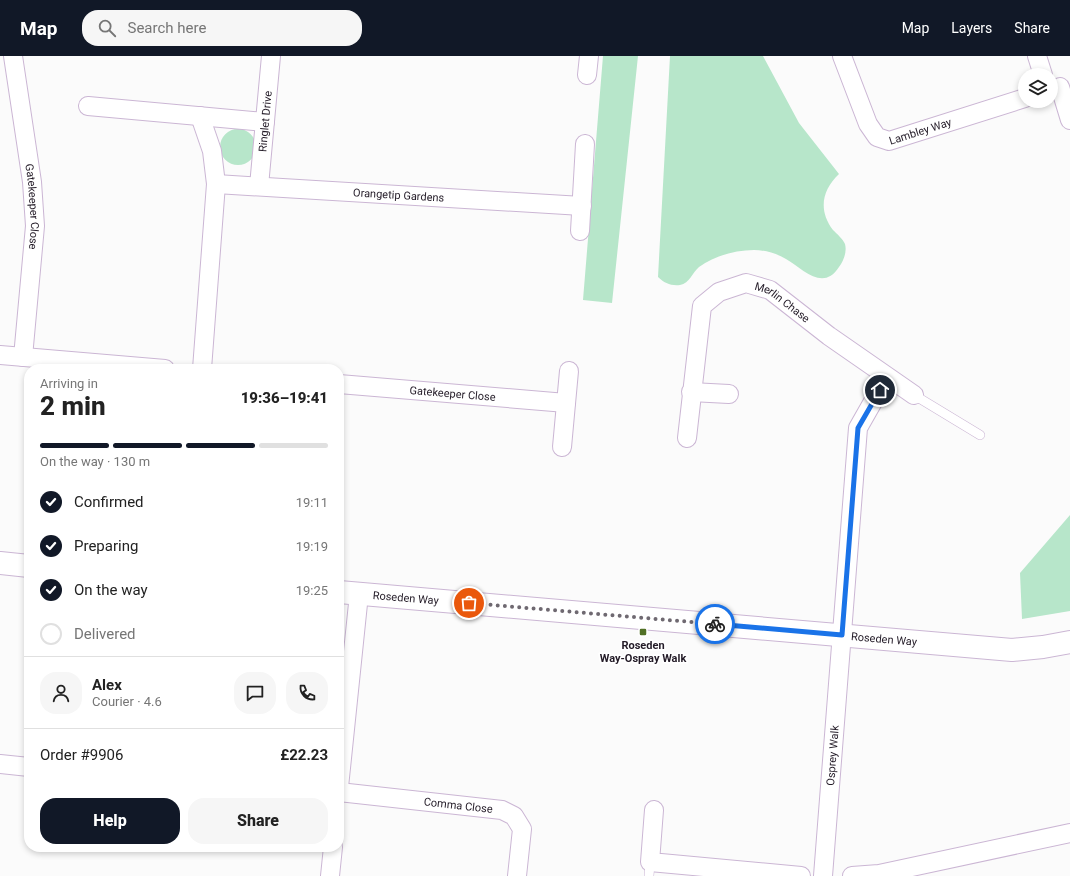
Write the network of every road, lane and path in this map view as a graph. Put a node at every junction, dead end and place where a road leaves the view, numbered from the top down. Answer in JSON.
{"nodes":[{"id":1,"x":13,"y":56,"type":"edge"},
{"id":2,"x":271,"y":56,"type":"edge"},
{"id":3,"x":589,"y":56,"type":"edge"},
{"id":4,"x":842,"y":56,"type":"edge"},
{"id":5,"x":1037,"y":56,"type":"edge"},
{"id":6,"x":1041,"y":68,"type":"edge"},
{"id":7,"x":587,"y":75,"type":"dead end"},
{"id":8,"x":1060,"y":87,"type":"edge"},
{"id":9,"x":1018,"y":100,"type":"edge"},
{"id":10,"x":88,"y":106,"type":"dead end"},
{"id":11,"x":200,"y":116,"type":"junction"},
{"id":12,"x":1070,"y":120,"type":"edge"},
{"id":13,"x":265,"y":122,"type":"junction"},
{"id":14,"x":585,"y":144,"type":"dead end"},
{"id":15,"x":216,"y":184,"type":"junction"},
{"id":16,"x":259,"y":186,"type":"junction"},
{"id":17,"x":582,"y":206,"type":"junction"},
{"id":18,"x":580,"y":231,"type":"dead end"},
{"id":19,"x":0,"y":355,"type":"edge"},
{"id":20,"x":23,"y":357,"type":"junction"},
{"id":21,"x":106,"y":364,"type":"edge"},
{"id":22,"x":202,"y":364,"type":"edge"},
{"id":23,"x":569,"y":371,"type":"dead end"},
{"id":24,"x":887,"y":377,"type":"junction"},
{"id":25,"x":344,"y":384,"type":"edge"},
{"id":26,"x":691,"y":392,"type":"junction"},
{"id":27,"x":729,"y":394,"type":"dead end"},
{"id":28,"x":914,"y":395,"type":"joint"},
{"id":29,"x":566,"y":402,"type":"junction"},
{"id":30,"x":980,"y":435,"type":"dead end"},
{"id":31,"x":687,"y":438,"type":"dead end"},
{"id":32,"x":562,"y":447,"type":"dead end"},
{"id":33,"x":0,"y":563,"type":"edge"},
{"id":34,"x":24,"y":565,"type":"edge"},
{"id":35,"x":349,"y":593,"type":"edge"},
{"id":36,"x":842,"y":635,"type":"junction"},
{"id":37,"x":1070,"y":642,"type":"edge"},
{"id":38,"x":344,"y":690,"type":"edge"},
{"id":39,"x":0,"y":764,"type":"edge"},
{"id":40,"x":24,"y":766,"type":"edge"},
{"id":41,"x":344,"y":793,"type":"edge"},
{"id":42,"x":654,"y":810,"type":"dead end"},
{"id":43,"x":1070,"y":832,"type":"edge"},
{"id":44,"x":332,"y":852,"type":"edge"},
{"id":45,"x":649,"y":869,"type":"edge"},
{"id":46,"x":330,"y":876,"type":"edge"},
{"id":47,"x":517,"y":876,"type":"edge"},
{"id":48,"x":801,"y":876,"type":"edge"},
{"id":49,"x":823,"y":876,"type":"edge"},
{"id":50,"x":852,"y":876,"type":"edge"}],
"edges":[{"from":1,"to":20,"type":"street","name":"Gatekeeper Close"},
{"from":2,"to":13,"type":"street","name":"Ringlet Drive"},
{"from":3,"to":7,"type":"street"},
{"from":4,"to":9,"type":"street","name":"Lambley Way"},
{"from":5,"to":6,"type":"street"},
{"from":8,"to":12,"type":"street"},
{"from":10,"to":11,"type":"street"},
{"from":11,"to":13,"type":"street"},
{"from":11,"to":15,"type":"street"},
{"from":13,"to":16,"type":"street","name":"Ringlet Drive"},
{"from":14,"to":17,"type":"street"},
{"from":15,"to":16,"type":"street","name":"Orangetip Gardens"},
{"from":15,"to":22,"type":"street"},
{"from":16,"to":17,"type":"street","name":"Orangetip Gardens"},
{"from":17,"to":18,"type":"street"},
{"from":19,"to":20,"type":"street"},
{"from":20,"to":21,"type":"street"},
{"from":23,"to":29,"type":"street"},
{"from":24,"to":26,"type":"street","name":"Merlin Chase"},
{"from":24,"to":28,"type":"street","name":"Merlin Chase"},
{"from":24,"to":36,"type":"street"},
{"from":25,"to":29,"type":"street","name":"Gatekeeper Close"},
{"from":26,"to":27,"type":"street"},
{"from":26,"to":31,"type":"street","name":"Merlin Chase"},
{"from":28,"to":30,"type":"lane"},
{"from":29,"to":32,"type":"street"},
{"from":33,"to":34,"type":"street"},
{"from":35,"to":36,"type":"street","name":"Roseden Way"},
{"from":35,"to":38,"type":"street"},
{"from":36,"to":37,"type":"street","name":"Roseden Way"},
{"from":36,"to":49,"type":"street","name":"Osprey Walk"},
{"from":39,"to":40,"type":"street"},
{"from":41,"to":47,"type":"street","name":"Comma Close"},
{"from":42,"to":45,"type":"street"},
{"from":43,"to":50,"type":"street"},
{"from":44,"to":46,"type":"street"},
{"from":45,"to":48,"type":"street"}]}
